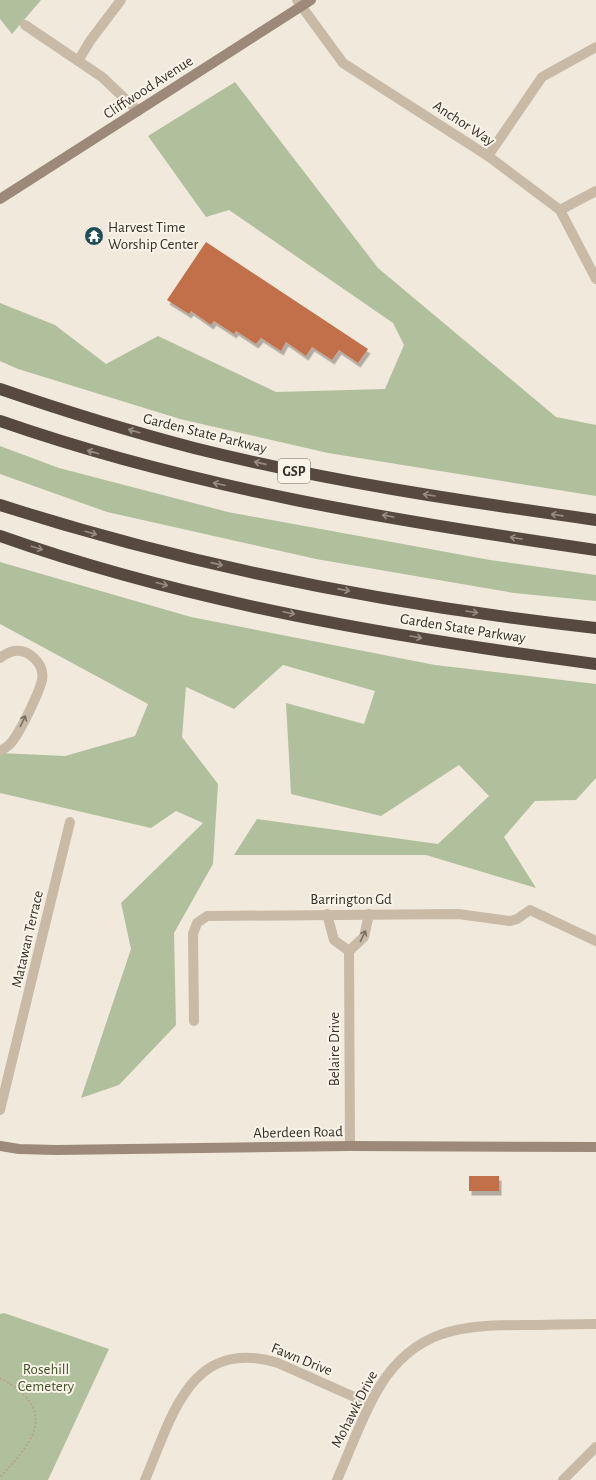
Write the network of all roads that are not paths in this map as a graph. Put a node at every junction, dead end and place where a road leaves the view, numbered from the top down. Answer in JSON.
{"nodes":[{"id":1,"x":121,"y":0,"type":"edge"},
{"id":2,"x":311,"y":0,"type":"edge"},
{"id":3,"x":299,"y":3,"type":"edge"},
{"id":4,"x":25,"y":26,"type":"dead end"},
{"id":5,"x":596,"y":47,"type":"edge"},
{"id":6,"x":78,"y":61,"type":"junction"},
{"id":7,"x":138,"y":111,"type":"junction"},
{"id":8,"x":488,"y":156,"type":"junction"},
{"id":9,"x":596,"y":191,"type":"edge"},
{"id":10,"x":0,"y":199,"type":"edge"},
{"id":11,"x":560,"y":210,"type":"junction"},
{"id":12,"x":596,"y":279,"type":"edge"},
{"id":13,"x":0,"y":389,"type":"edge"},
{"id":14,"x":0,"y":421,"type":"edge"},
{"id":15,"x":0,"y":505,"type":"edge"},
{"id":16,"x":596,"y":520,"type":"edge"},
{"id":17,"x":0,"y":536,"type":"edge"},
{"id":18,"x":596,"y":550,"type":"edge"},
{"id":19,"x":596,"y":628,"type":"edge"},
{"id":20,"x":0,"y":658,"type":"edge"},
{"id":21,"x":596,"y":664,"type":"edge"},
{"id":22,"x":0,"y":751,"type":"edge"},
{"id":23,"x":70,"y":822,"type":"dead end"},
{"id":24,"x":327,"y":914,"type":"junction"},
{"id":25,"x":369,"y":914,"type":"junction"},
{"id":26,"x":596,"y":941,"type":"edge"},
{"id":27,"x":349,"y":951,"type":"junction"},
{"id":28,"x":194,"y":1021,"type":"dead end"},
{"id":29,"x":0,"y":1110,"type":"edge"},
{"id":30,"x":0,"y":1146,"type":"edge"},
{"id":31,"x":350,"y":1146,"type":"junction"},
{"id":32,"x":596,"y":1146,"type":"edge"},
{"id":33,"x":596,"y":1324,"type":"edge"},
{"id":34,"x":370,"y":1404,"type":"junction"},
{"id":35,"x":596,"y":1447,"type":"edge"},
{"id":36,"x":145,"y":1480,"type":"edge"},
{"id":37,"x":337,"y":1480,"type":"edge"},
{"id":38,"x":563,"y":1480,"type":"edge"}],
"edges":[{"from":1,"to":6,"type":"street"},
{"from":2,"to":3,"type":"street","name":"Cliffwood Avenue"},
{"from":3,"to":7,"type":"street","name":"Cliffwood Avenue"},
{"from":3,"to":8,"type":"street","name":"Anchor Way"},
{"from":4,"to":6,"type":"street"},
{"from":5,"to":8,"type":"street"},
{"from":6,"to":7,"type":"street"},
{"from":7,"to":10,"type":"street","name":"Cliffwood Avenue"},
{"from":8,"to":11,"type":"street","name":"Anchor Way"},
{"from":9,"to":11,"type":"street"},
{"from":11,"to":12,"type":"street","name":"Anchor Way"},
{"from":16,"to":13,"type":"highway","name":"Garden State Parkway","number":"GSP","one_way":true},
{"from":18,"to":14,"type":"highway","number":"GSP","one_way":true},
{"from":15,"to":19,"type":"highway","name":"Garden State Parkway","one_way":true},
{"from":17,"to":21,"type":"highway","name":"Garden State Parkway","one_way":true},
{"from":22,"to":20,"type":"street","one_way":true},
{"from":23,"to":29,"type":"street","name":"Matawan Terrace"},
{"from":24,"to":25,"type":"street","name":"Barrington Gd"},
{"from":24,"to":27,"type":"street"},
{"from":24,"to":28,"type":"street","name":"Barrington Gd"},
{"from":25,"to":26,"type":"street","name":"Barrington Gd"},
{"from":27,"to":25,"type":"street","one_way":true},
{"from":27,"to":31,"type":"street","name":"Belaire Drive"},
{"from":30,"to":31,"type":"street","name":"Aberdeen Road"},
{"from":31,"to":32,"type":"street","name":"Aberdeen Road"},
{"from":33,"to":34,"type":"street","name":"Mohawk Drive"},
{"from":34,"to":36,"type":"street","name":"Fawn Drive"},
{"from":34,"to":37,"type":"street","name":"Mohawk Drive"},
{"from":35,"to":38,"type":"street"}]}
